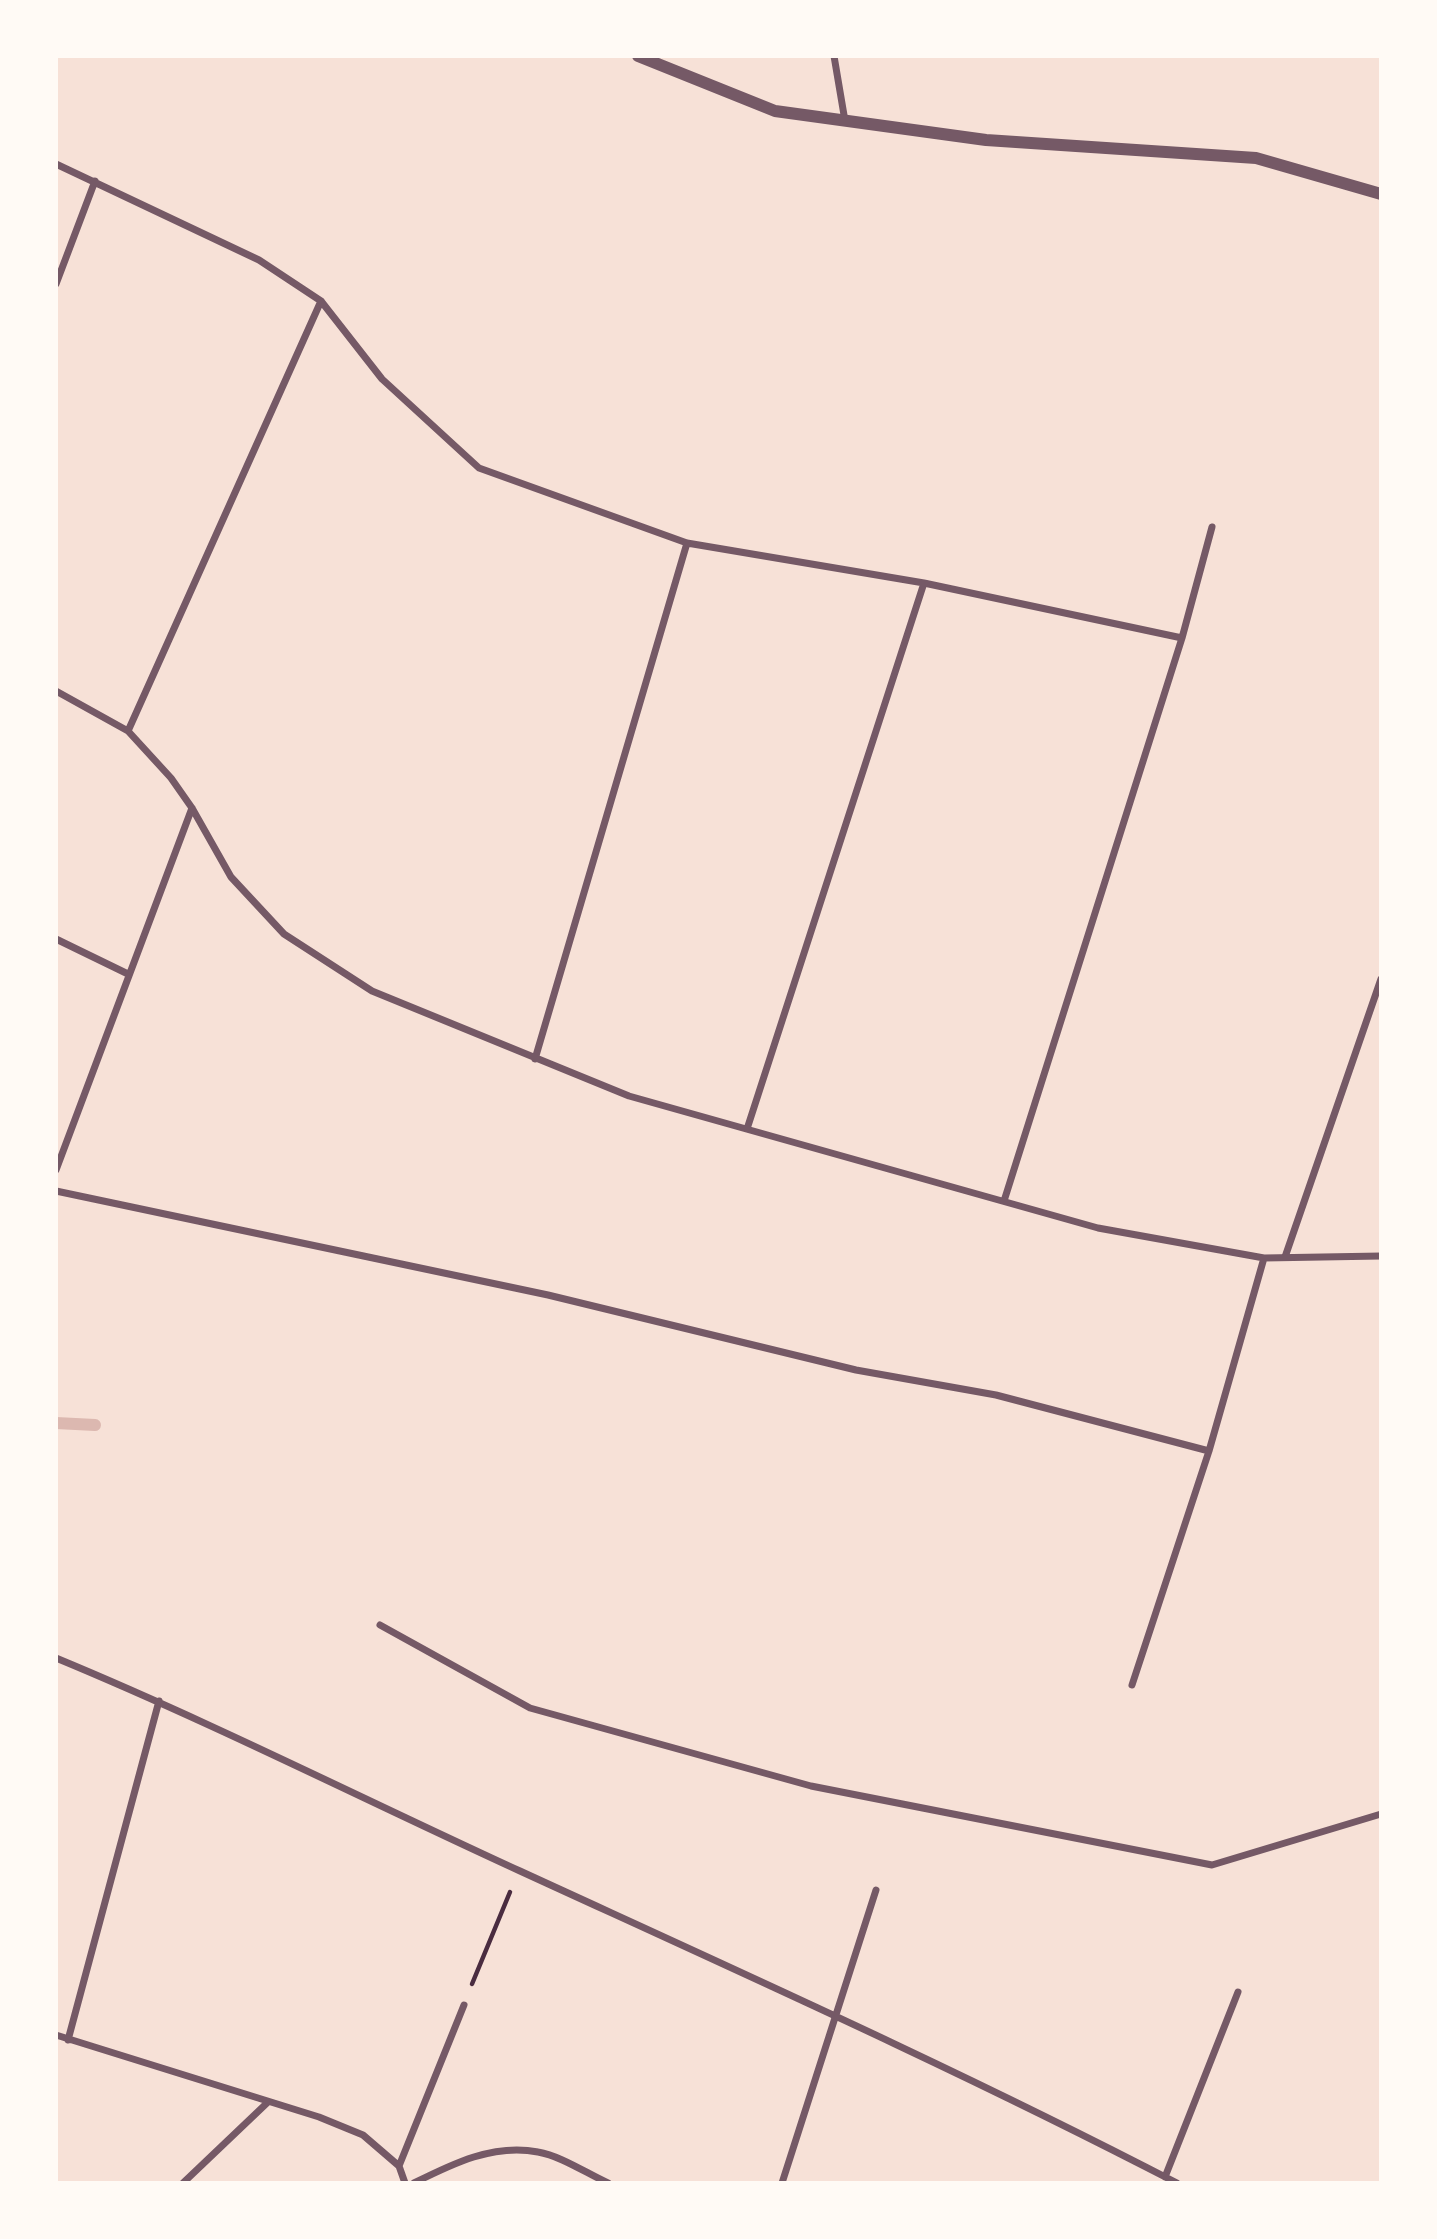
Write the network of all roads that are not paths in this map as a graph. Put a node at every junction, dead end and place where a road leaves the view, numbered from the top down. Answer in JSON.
{"nodes":[{"id":1,"x":638,"y":56,"type":"edge"},
{"id":2,"x":834,"y":56,"type":"edge"},
{"id":3,"x":845,"y":122,"type":"junction"},
{"id":4,"x":56,"y":164,"type":"edge"},
{"id":5,"x":95,"y":181,"type":"junction"},
{"id":6,"x":1381,"y":194,"type":"edge"},
{"id":7,"x":56,"y":284,"type":"edge"},
{"id":8,"x":321,"y":301,"type":"junction"},
{"id":9,"x":1212,"y":527,"type":"dead end"},
{"id":10,"x":687,"y":543,"type":"junction"},
{"id":11,"x":924,"y":583,"type":"junction"},
{"id":12,"x":1182,"y":638,"type":"junction"},
{"id":13,"x":56,"y":691,"type":"edge"},
{"id":14,"x":128,"y":731,"type":"junction"},
{"id":15,"x":192,"y":808,"type":"junction"},
{"id":16,"x":56,"y":939,"type":"edge"},
{"id":17,"x":128,"y":974,"type":"junction"},
{"id":18,"x":1381,"y":979,"type":"edge"},
{"id":19,"x":535,"y":1059,"type":"junction"},
{"id":20,"x":747,"y":1129,"type":"junction"},
{"id":21,"x":56,"y":1170,"type":"edge"},
{"id":22,"x":56,"y":1191,"type":"edge"},
{"id":23,"x":1004,"y":1201,"type":"junction"},
{"id":24,"x":1381,"y":1256,"type":"edge"},
{"id":25,"x":1286,"y":1257,"type":"junction"},
{"id":26,"x":1264,"y":1258,"type":"junction"},
{"id":27,"x":1209,"y":1451,"type":"junction"},
{"id":28,"x":380,"y":1625,"type":"dead end"},
{"id":29,"x":56,"y":1658,"type":"edge"},
{"id":30,"x":1132,"y":1685,"type":"dead end"},
{"id":31,"x":159,"y":1701,"type":"junction"},
{"id":32,"x":1381,"y":1814,"type":"edge"},
{"id":33,"x":876,"y":1891,"type":"dead end"},
{"id":34,"x":1238,"y":1992,"type":"dead end"},
{"id":35,"x":464,"y":2005,"type":"road end"},
{"id":36,"x":835,"y":2013,"type":"junction"},
{"id":37,"x":56,"y":2035,"type":"edge"},
{"id":38,"x":68,"y":2040,"type":"junction"},
{"id":39,"x":267,"y":2103,"type":"junction"},
{"id":40,"x":399,"y":2166,"type":"junction"},
{"id":41,"x":1165,"y":2177,"type":"junction"},
{"id":42,"x":183,"y":2183,"type":"edge"},
{"id":43,"x":405,"y":2183,"type":"edge"},
{"id":44,"x":414,"y":2183,"type":"edge"},
{"id":45,"x":608,"y":2183,"type":"edge"},
{"id":46,"x":782,"y":2183,"type":"edge"},
{"id":47,"x":1177,"y":2183,"type":"edge"}],
"edges":[{"from":1,"to":3,"type":"street"},
{"from":2,"to":3,"type":"street"},
{"from":3,"to":6,"type":"street"},
{"from":4,"to":5,"type":"street"},
{"from":5,"to":7,"type":"street"},
{"from":5,"to":8,"type":"street"},
{"from":8,"to":10,"type":"street"},
{"from":8,"to":14,"type":"street"},
{"from":9,"to":12,"type":"street"},
{"from":10,"to":11,"type":"street"},
{"from":10,"to":19,"type":"street"},
{"from":11,"to":12,"type":"street"},
{"from":11,"to":20,"type":"street"},
{"from":12,"to":23,"type":"street"},
{"from":13,"to":14,"type":"street"},
{"from":14,"to":15,"type":"street"},
{"from":15,"to":17,"type":"street"},
{"from":15,"to":19,"type":"street"},
{"from":16,"to":17,"type":"street"},
{"from":17,"to":21,"type":"street"},
{"from":18,"to":25,"type":"street"},
{"from":19,"to":20,"type":"street"},
{"from":20,"to":23,"type":"street"},
{"from":22,"to":27,"type":"street"},
{"from":23,"to":26,"type":"street"},
{"from":24,"to":25,"type":"street"},
{"from":25,"to":26,"type":"street"},
{"from":26,"to":27,"type":"street"},
{"from":27,"to":30,"type":"street"},
{"from":28,"to":32,"type":"street"},
{"from":29,"to":31,"type":"street"},
{"from":31,"to":36,"type":"street"},
{"from":31,"to":38,"type":"street"},
{"from":33,"to":36,"type":"street"},
{"from":34,"to":41,"type":"street"},
{"from":35,"to":40,"type":"street"},
{"from":36,"to":41,"type":"street"},
{"from":36,"to":46,"type":"street"},
{"from":37,"to":38,"type":"street"},
{"from":38,"to":39,"type":"street"},
{"from":39,"to":40,"type":"street"},
{"from":39,"to":42,"type":"street"},
{"from":40,"to":43,"type":"street"},
{"from":41,"to":47,"type":"street"},
{"from":44,"to":45,"type":"street"}]}
